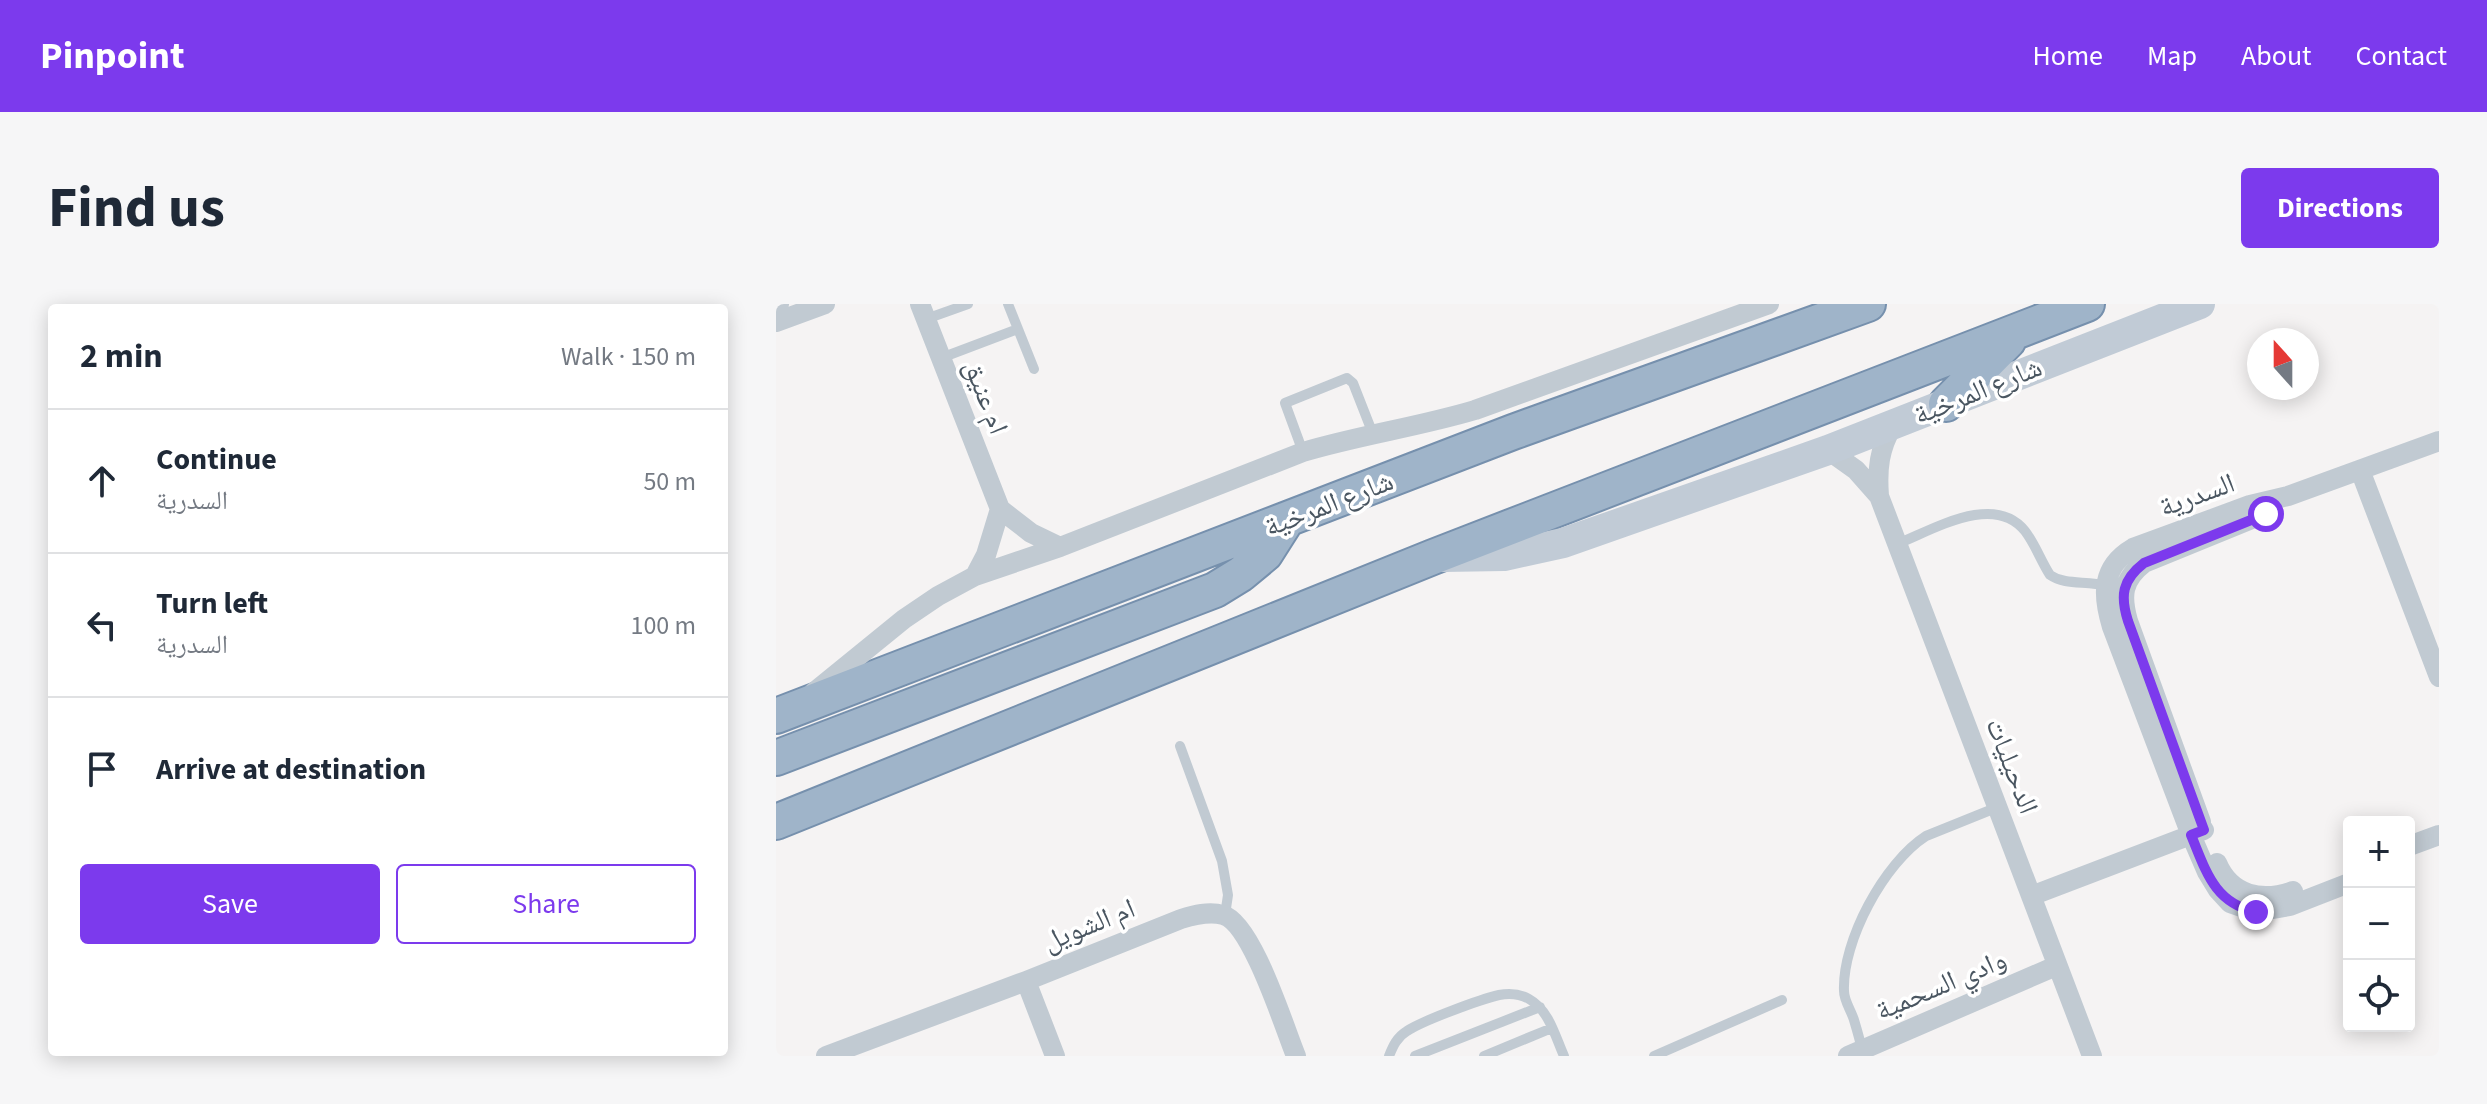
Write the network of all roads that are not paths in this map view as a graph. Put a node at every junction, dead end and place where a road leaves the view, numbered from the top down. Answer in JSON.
{"nodes":[{"id":1,"x":825,"y":304,"type":"edge"},
{"id":2,"x":968,"y":304,"type":"edge"},
{"id":3,"x":1008,"y":304,"type":"edge"},
{"id":4,"x":1769,"y":304,"type":"edge"},
{"id":5,"x":1868,"y":304,"type":"edge"},
{"id":6,"x":2087,"y":304,"type":"edge"},
{"id":7,"x":2200,"y":304,"type":"edge"},
{"id":8,"x":923,"y":311,"type":"edge"},
{"id":9,"x":776,"y":322,"type":"edge"},
{"id":10,"x":1018,"y":329,"type":"junction"},
{"id":11,"x":2017,"y":332,"type":"junction"},
{"id":12,"x":941,"y":358,"type":"junction"},
{"id":13,"x":1034,"y":369,"type":"dead end"},
{"id":14,"x":1946,"y":404,"type":"junction"},
{"id":15,"x":1893,"y":425,"type":"junction"},
{"id":16,"x":1373,"y":434,"type":"junction"},
{"id":17,"x":2439,"y":441,"type":"edge"},
{"id":18,"x":1828,"y":450,"type":"junction"},
{"id":19,"x":1303,"y":452,"type":"junction"},
{"id":20,"x":2360,"y":470,"type":"junction"},
{"id":21,"x":1879,"y":496,"type":"junction"},
{"id":22,"x":2288,"y":496,"type":"junction"},
{"id":23,"x":1000,"y":509,"type":"junction"},
{"id":24,"x":1286,"y":521,"type":"junction"},
{"id":25,"x":1897,"y":544,"type":"junction"},
{"id":26,"x":1060,"y":547,"type":"junction"},
{"id":27,"x":1433,"y":557,"type":"junction"},
{"id":28,"x":975,"y":576,"type":"junction"},
{"id":29,"x":2106,"y":586,"type":"junction"},
{"id":30,"x":2439,"y":677,"type":"edge"},
{"id":31,"x":782,"y":712,"type":"edge"},
{"id":32,"x":1180,"y":746,"type":"dead end"},
{"id":33,"x":776,"y":758,"type":"edge"},
{"id":34,"x":1998,"y":807,"type":"junction"},
{"id":35,"x":776,"y":822,"type":"edge"},
{"id":36,"x":2198,"y":833,"type":"junction"},
{"id":37,"x":2439,"y":835,"type":"edge"},
{"id":38,"x":2415,"y":844,"type":"edge"},
{"id":39,"x":2439,"y":849,"type":"edge"},
{"id":40,"x":2415,"y":858,"type":"edge"},
{"id":41,"x":2343,"y":871,"type":"edge"},
{"id":42,"x":2343,"y":885,"type":"edge"},
{"id":43,"x":2031,"y":896,"type":"junction"},
{"id":44,"x":1225,"y":915,"type":"junction"},
{"id":45,"x":2056,"y":966,"type":"junction"},
{"id":46,"x":1026,"y":981,"type":"junction"},
{"id":47,"x":1782,"y":1000,"type":"dead end"},
{"id":48,"x":1540,"y":1007,"type":"junction"},
{"id":49,"x":1552,"y":1028,"type":"junction"},
{"id":50,"x":1855,"y":1053,"type":"edge"},
{"id":51,"x":826,"y":1056,"type":"edge"},
{"id":52,"x":1055,"y":1056,"type":"edge"},
{"id":53,"x":1296,"y":1056,"type":"edge"},
{"id":54,"x":1389,"y":1056,"type":"edge"},
{"id":55,"x":1415,"y":1056,"type":"edge"},
{"id":56,"x":1484,"y":1056,"type":"edge"},
{"id":57,"x":1564,"y":1056,"type":"edge"},
{"id":58,"x":1654,"y":1056,"type":"edge"},
{"id":59,"x":2092,"y":1056,"type":"edge"}],
"edges":[{"from":1,"to":9,"type":"street"},
{"from":2,"to":8,"type":"lane"},
{"from":3,"to":10,"type":"lane"},
{"from":4,"to":16,"type":"street","name":"شارع المرخية"},
{"from":5,"to":24,"type":"highway","name":"شارع المرخية"},
{"from":6,"to":11,"type":"highway","name":"شارع المرخية"},
{"from":7,"to":14,"type":"main road","name":"شارع المرخية"},
{"from":8,"to":12,"type":"street","name":"ام عنيق"},
{"from":10,"to":12,"type":"lane"},
{"from":10,"to":13,"type":"lane"},
{"from":11,"to":14,"type":"highway"},
{"from":11,"to":27,"type":"highway","name":"شارع المرخية"},
{"from":12,"to":23,"type":"street","name":"ام عنيق"},
{"from":14,"to":15,"type":"main road","name":"شارع المرخية"},
{"from":15,"to":18,"type":"main road","name":"شارع المرخية"},
{"from":15,"to":21,"type":"street","name":"الدحيليات"},
{"from":16,"to":19,"type":"street","name":"شارع المرخية"},
{"from":16,"to":19,"type":"lane"},
{"from":17,"to":20,"type":"street"},
{"from":18,"to":21,"type":"street","name":"الدحيليات"},
{"from":18,"to":27,"type":"main road","name":"شارع المرخية"},
{"from":19,"to":26,"type":"street","name":"شارع المرخية"},
{"from":20,"to":22,"type":"street"},
{"from":20,"to":30,"type":"street"},
{"from":21,"to":25,"type":"street","name":"الدحيليات"},
{"from":22,"to":29,"type":"street","name":"السدرية"},
{"from":22,"to":36,"type":"street","name":"السدرية"},
{"from":23,"to":26,"type":"street"},
{"from":23,"to":28,"type":"street"},
{"from":24,"to":31,"type":"highway","name":"شارع المرخية"},
{"from":24,"to":33,"type":"highway"},
{"from":25,"to":29,"type":"lane"},
{"from":25,"to":34,"type":"street","name":"الدحيليات"},
{"from":26,"to":28,"type":"street","name":"شارع المرخية"},
{"from":27,"to":35,"type":"highway","name":"شارع المرخية"},
{"from":28,"to":31,"type":"street","name":"شارع المرخية"},
{"from":29,"to":36,"type":"street","name":"السدرية"},
{"from":32,"to":44,"type":"lane"},
{"from":34,"to":43,"type":"street","name":"الدحيليات"},
{"from":34,"to":50,"type":"lane"},
{"from":36,"to":41,"type":"street","name":"السدرية"},
{"from":36,"to":42,"type":"street","name":"السدرية"},
{"from":36,"to":43,"type":"street"},
{"from":37,"to":38,"type":"street"},
{"from":39,"to":40,"type":"street"},
{"from":43,"to":45,"type":"street","name":"الدحيليات"},
{"from":44,"to":46,"type":"street","name":"ام الشويل"},
{"from":44,"to":53,"type":"street"},
{"from":45,"to":50,"type":"street","name":"وادي السحمية"},
{"from":45,"to":59,"type":"street","name":"الدحيليات"},
{"from":46,"to":51,"type":"street","name":"ام الشويل"},
{"from":46,"to":52,"type":"street"},
{"from":47,"to":58,"type":"lane"},
{"from":48,"to":49,"type":"lane"},
{"from":48,"to":54,"type":"lane"},
{"from":48,"to":55,"type":"lane"},
{"from":49,"to":56,"type":"lane"},
{"from":49,"to":57,"type":"lane"}]}
